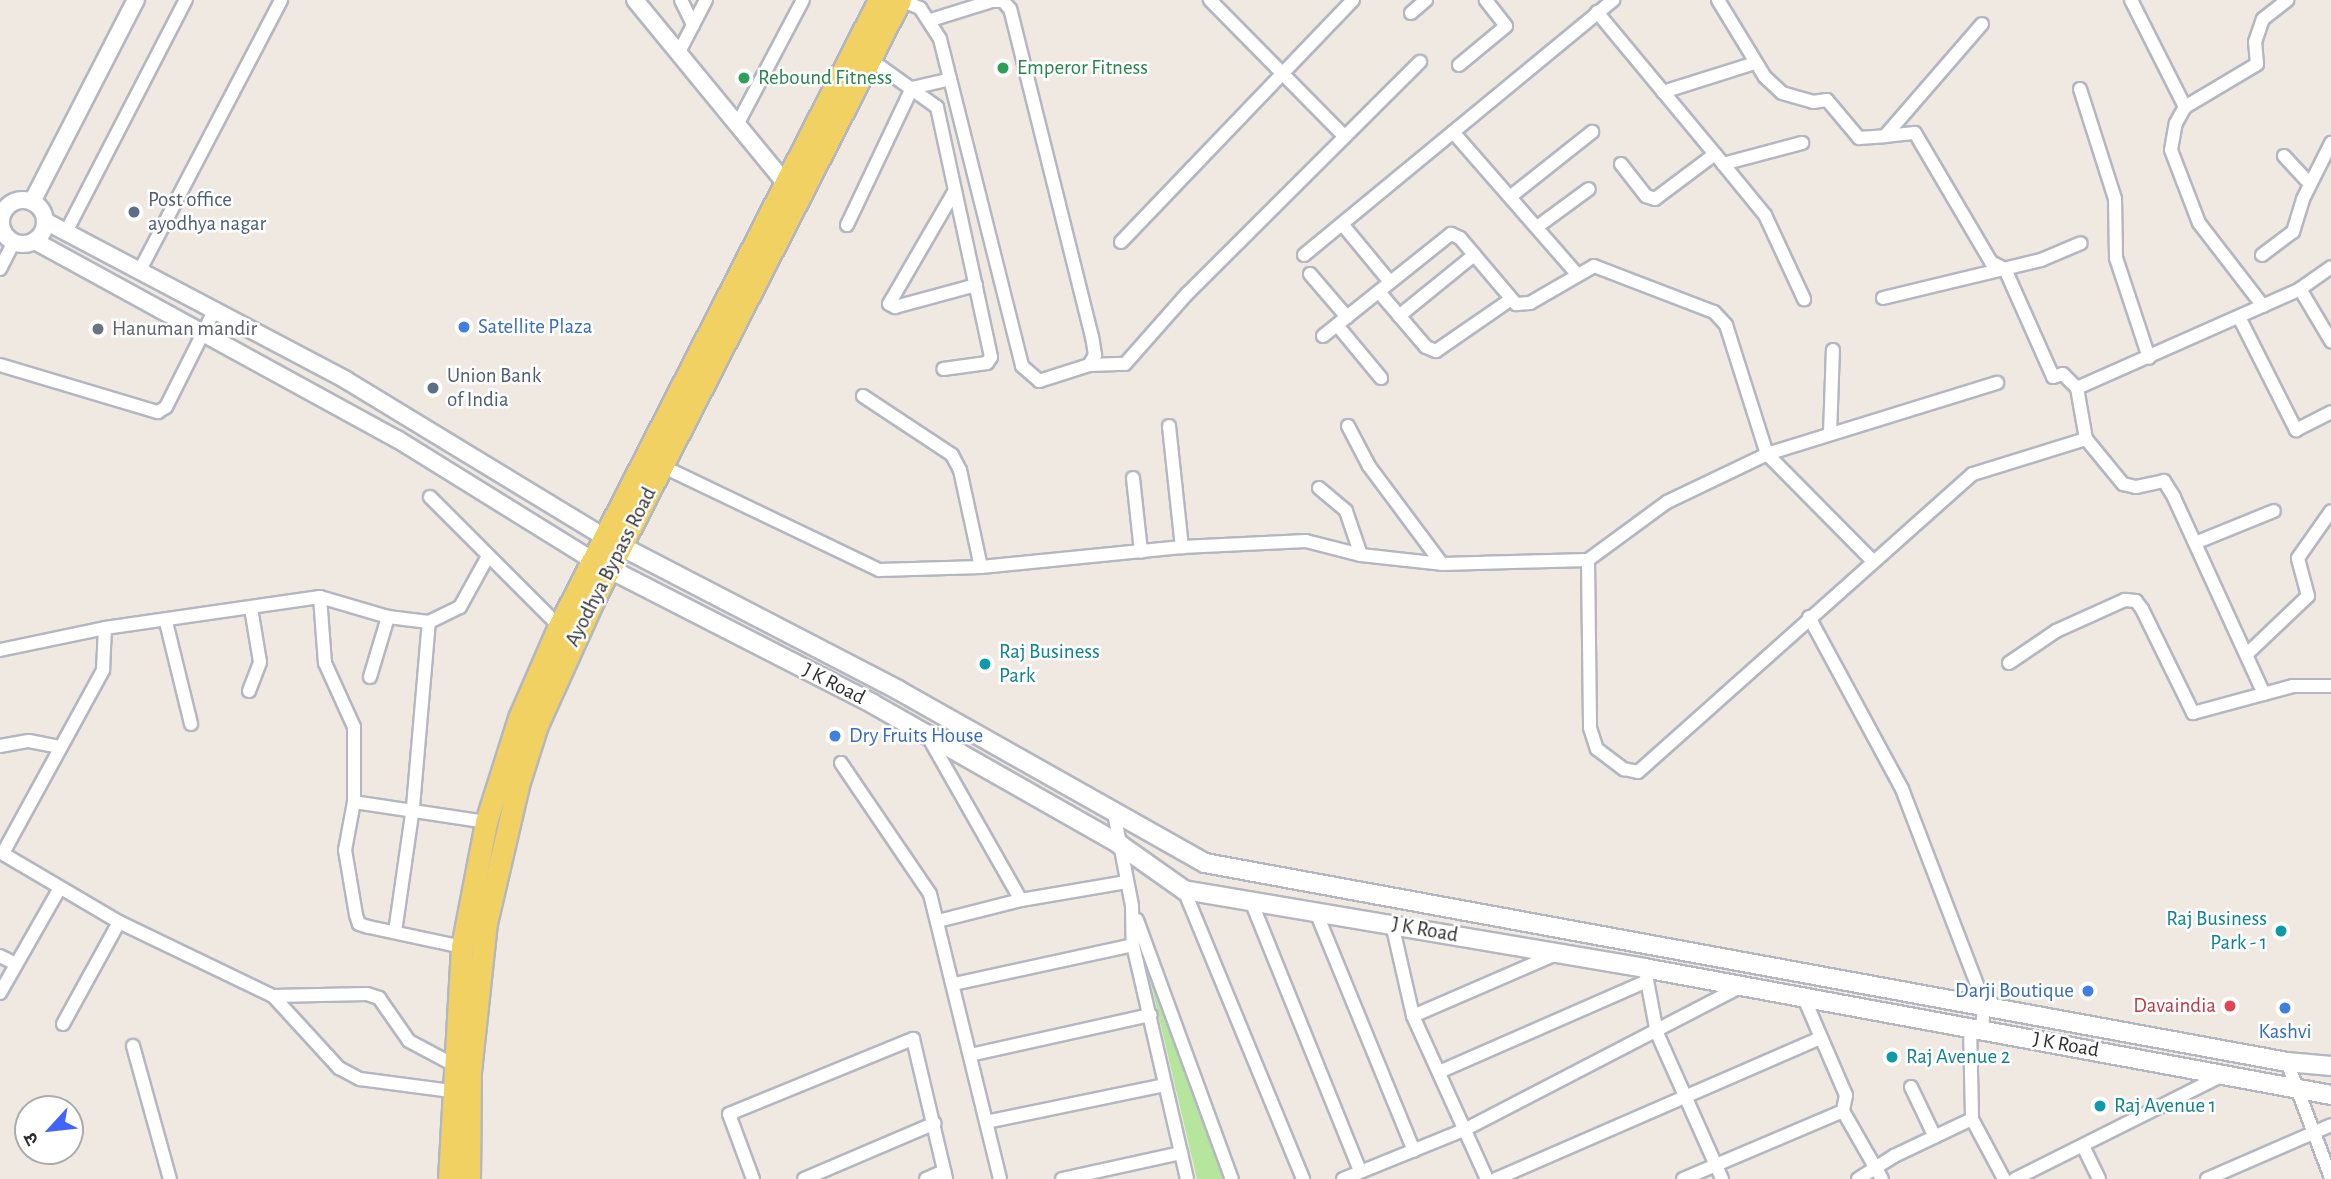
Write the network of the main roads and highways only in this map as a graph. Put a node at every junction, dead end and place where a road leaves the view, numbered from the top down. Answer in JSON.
{"nodes":[{"id":1,"x":879,"y":0,"type":"edge"},
{"id":2,"x":901,"y":0,"type":"edge"},
{"id":3,"x":792,"y":191,"type":"junction"},
{"id":4,"x":613,"y":543,"type":"junction"},
{"id":5,"x":601,"y":565,"type":"junction"},
{"id":6,"x":1066,"y":786,"type":"junction"},
{"id":7,"x":1055,"y":809,"type":"junction"},
{"id":8,"x":1668,"y":949,"type":"junction"},
{"id":9,"x":1663,"y":972,"type":"junction"},
{"id":10,"x":2331,"y":1066,"type":"edge"},
{"id":11,"x":2331,"y":1095,"type":"edge"},
{"id":12,"x":449,"y":1179,"type":"edge"},
{"id":13,"x":469,"y":1179,"type":"edge"}],
"edges":[{"from":1,"to":3,"type":"main road","name":"Ayodhya Bypass Road"},
{"from":2,"to":3,"type":"main road","name":"Ayodhya Bypass Road"},
{"from":3,"to":4,"type":"main road","name":"Ayodhya Bypass Road"},
{"from":3,"to":4,"type":"main road","name":"Ayodhya Bypass Road"},
{"from":4,"to":5,"type":"main road","name":"Ayodhya Bypass Road"},
{"from":4,"to":6,"type":"main road","name":"J K Road"},
{"from":5,"to":7,"type":"main road","name":"J K Road"},
{"from":5,"to":12,"type":"main road","name":"Ayodhya Bypass Road"},
{"from":5,"to":13,"type":"main road","name":"Ayodhya Bypass Road"},
{"from":6,"to":7,"type":"main road"},
{"from":6,"to":8,"type":"main road","name":"J K Road"},
{"from":7,"to":9,"type":"main road","name":"J K Road"},
{"from":8,"to":9,"type":"main road"},
{"from":8,"to":10,"type":"main road","name":"J K Road"},
{"from":9,"to":11,"type":"main road","name":"J K Road"}]}
